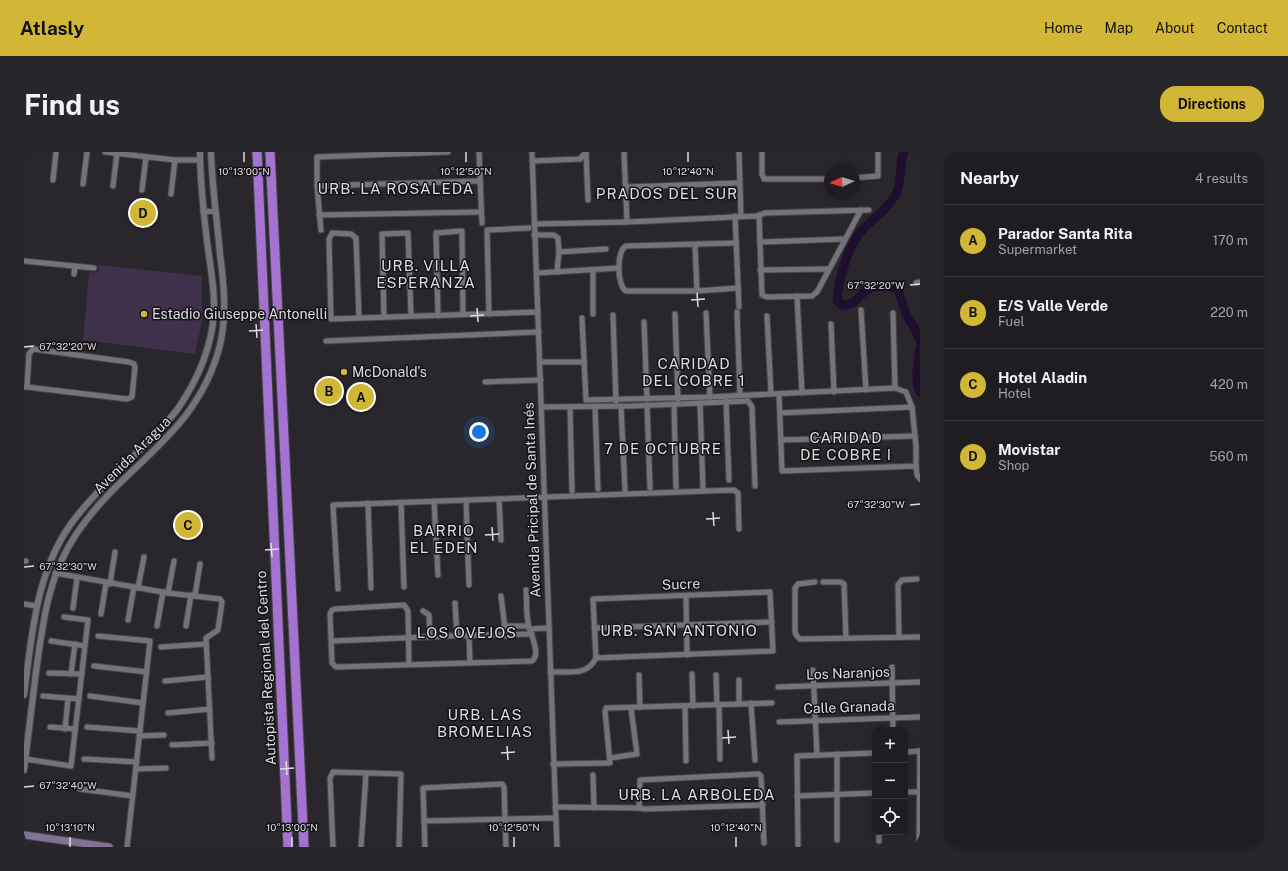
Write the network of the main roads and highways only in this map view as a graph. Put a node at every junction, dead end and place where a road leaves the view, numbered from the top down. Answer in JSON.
{"nodes":[{"id":1,"x":257,"y":152,"type":"edge"},
{"id":2,"x":270,"y":152,"type":"edge"},
{"id":3,"x":24,"y":835,"type":"edge"},
{"id":4,"x":109,"y":847,"type":"edge"},
{"id":5,"x":288,"y":847,"type":"edge"},
{"id":6,"x":304,"y":847,"type":"edge"}],
"edges":[{"from":1,"to":5,"type":"highway","name":"Autopista Regional del Centro"},
{"from":2,"to":6,"type":"highway","name":"Autopista Regional del Centro"},
{"from":3,"to":4,"type":"main road"}]}
